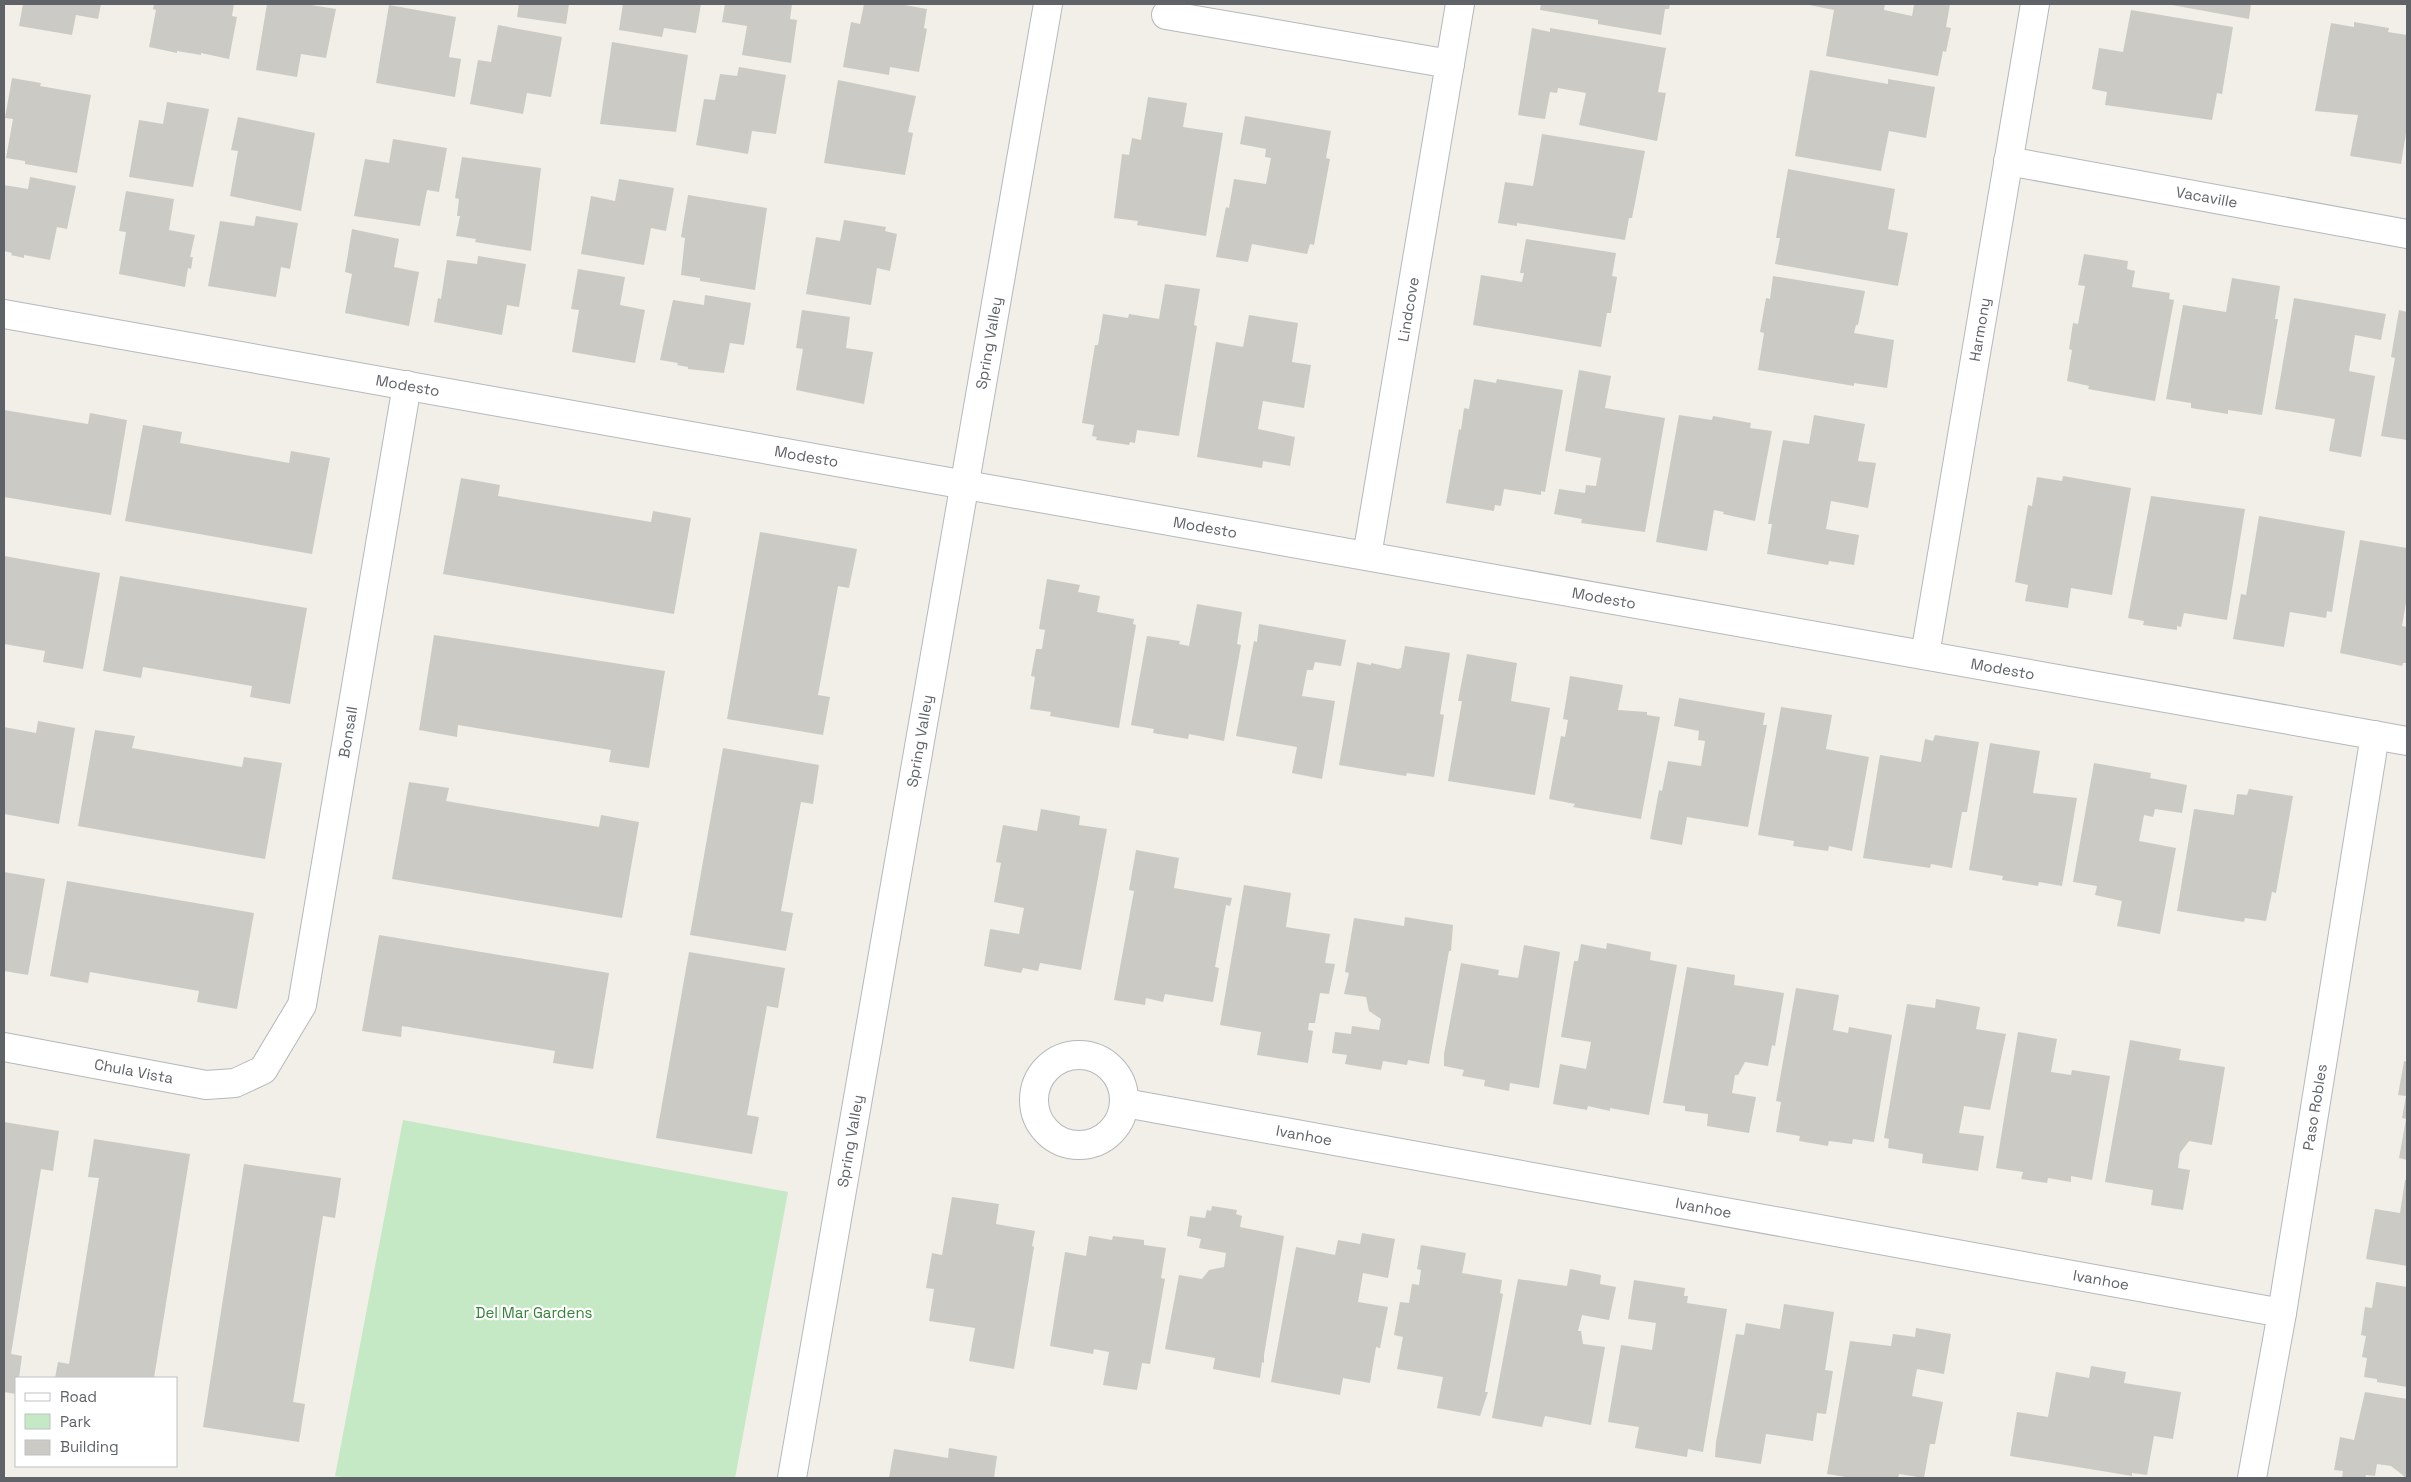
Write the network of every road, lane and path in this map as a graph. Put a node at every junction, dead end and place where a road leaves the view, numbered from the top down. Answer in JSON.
{"nodes":[{"id":1,"x":1048,"y":4,"type":"edge"},
{"id":2,"x":1460,"y":4,"type":"edge"},
{"id":3,"x":2035,"y":4,"type":"edge"},
{"id":4,"x":1166,"y":16,"type":"dead end"},
{"id":5,"x":1450,"y":64,"type":"junction"},
{"id":6,"x":2008,"y":161,"type":"junction"},
{"id":7,"x":2407,"y":234,"type":"edge"},
{"id":8,"x":4,"y":314,"type":"edge"},
{"id":9,"x":407,"y":385,"type":"junction"},
{"id":10,"x":964,"y":485,"type":"junction"},
{"id":11,"x":1367,"y":556,"type":"junction"},
{"id":12,"x":1924,"y":655,"type":"junction"},
{"id":13,"x":2375,"y":735,"type":"junction"},
{"id":14,"x":2407,"y":741,"type":"edge"},
{"id":15,"x":4,"y":1047,"type":"edge"},
{"id":16,"x":263,"y":1070,"type":"joint"},
{"id":17,"x":1125,"y":1103,"type":"dead end"},
{"id":18,"x":2282,"y":1313,"type":"junction"},
{"id":19,"x":792,"y":1478,"type":"edge"},
{"id":20,"x":2252,"y":1478,"type":"edge"}],
"edges":[{"from":1,"to":10,"type":"street","name":"Spring Valley"},
{"from":2,"to":5,"type":"street","name":"Lindcove"},
{"from":3,"to":6,"type":"street","name":"Harmony"},
{"from":4,"to":5,"type":"street"},
{"from":5,"to":11,"type":"street","name":"Lindcove"},
{"from":6,"to":7,"type":"street","name":"Vacaville"},
{"from":6,"to":12,"type":"street","name":"Harmony"},
{"from":8,"to":9,"type":"street","name":"Modesto"},
{"from":9,"to":10,"type":"street","name":"Modesto"},
{"from":9,"to":16,"type":"street","name":"Bonsall"},
{"from":10,"to":11,"type":"street","name":"Modesto"},
{"from":10,"to":19,"type":"street","name":"Spring Valley"},
{"from":11,"to":12,"type":"street","name":"Modesto"},
{"from":12,"to":13,"type":"street","name":"Modesto"},
{"from":13,"to":14,"type":"street","name":"Modesto"},
{"from":13,"to":18,"type":"street","name":"Paso Robles"},
{"from":15,"to":16,"type":"street","name":"Chula Vista"},
{"from":17,"to":18,"type":"street","name":"Ivanhoe"},
{"from":18,"to":20,"type":"street","name":"Paso Robles"}]}
